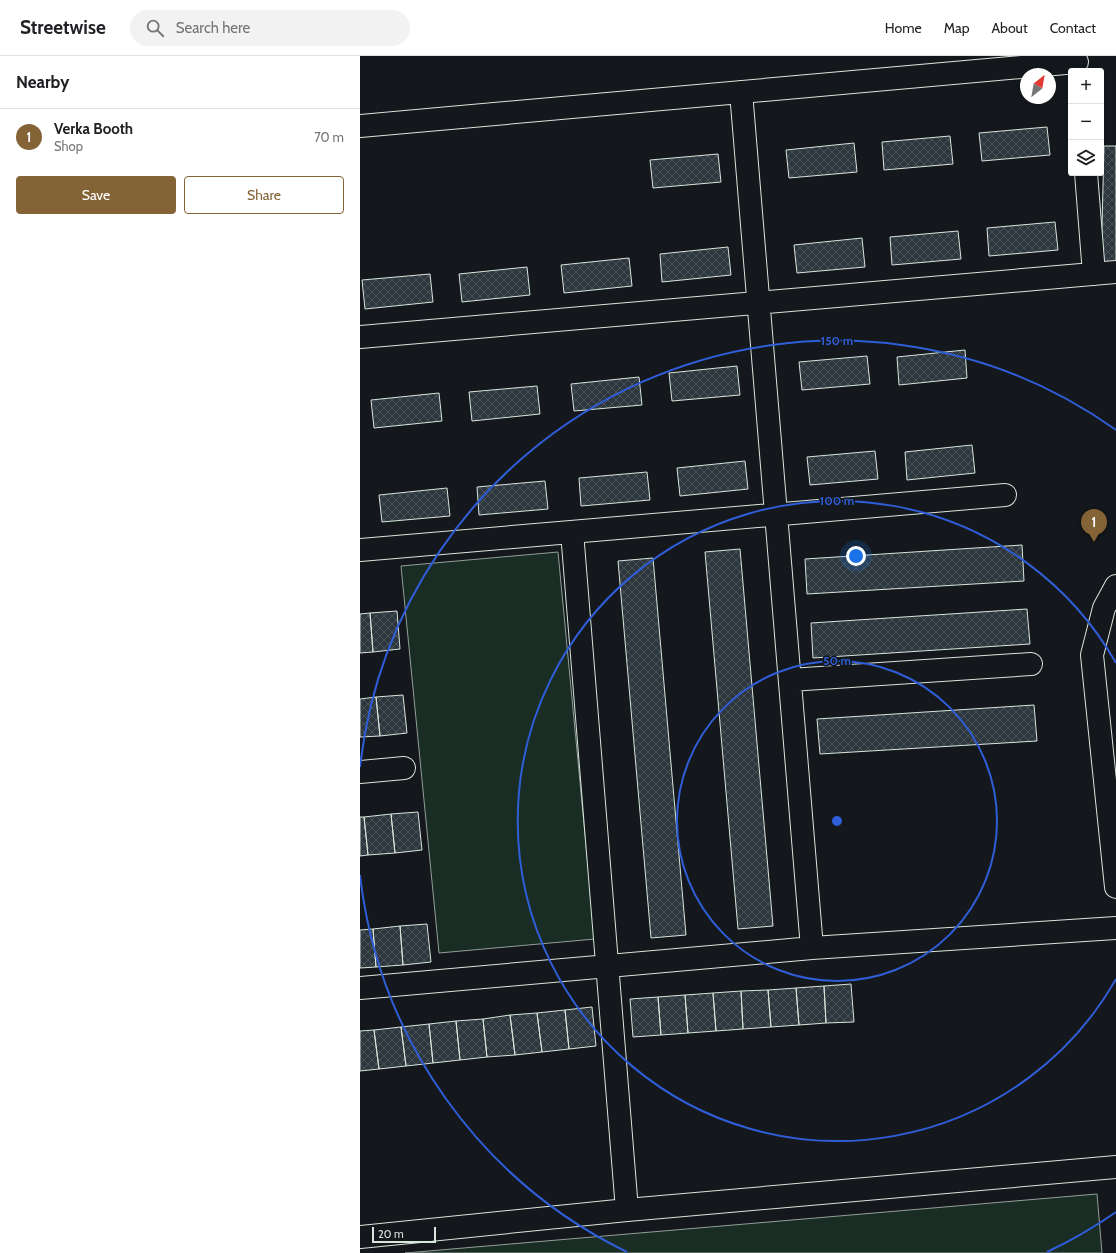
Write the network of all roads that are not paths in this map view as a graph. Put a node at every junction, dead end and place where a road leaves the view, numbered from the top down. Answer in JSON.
{"nodes":[{"id":1,"x":1077,"y":63,"type":"edge"},
{"id":2,"x":741,"y":92,"type":"junction"},
{"id":3,"x":360,"y":126,"type":"edge"},
{"id":4,"x":1086,"y":176,"type":"edge"},
{"id":5,"x":1116,"y":272,"type":"edge"},
{"id":6,"x":1094,"y":274,"type":"junction"},
{"id":7,"x":759,"y":303,"type":"junction"},
{"id":8,"x":360,"y":337,"type":"edge"},
{"id":9,"x":1005,"y":495,"type":"dead end"},
{"id":10,"x":776,"y":514,"type":"junction"},
{"id":11,"x":572,"y":532,"type":"junction"},
{"id":12,"x":360,"y":550,"type":"edge"},
{"id":13,"x":1116,"y":586,"type":"edge"},
{"id":14,"x":1031,"y":664,"type":"dead end"},
{"id":15,"x":790,"y":680,"type":"junction"},
{"id":16,"x":404,"y":768,"type":"dead end"},
{"id":17,"x":360,"y":772,"type":"edge"},
{"id":18,"x":1116,"y":887,"type":"edge"},
{"id":19,"x":1116,"y":928,"type":"edge"},
{"id":20,"x":812,"y":948,"type":"junction"},
{"id":21,"x":608,"y":966,"type":"junction"},
{"id":22,"x":360,"y":988,"type":"edge"},
{"id":23,"x":1116,"y":1167,"type":"edge"},
{"id":24,"x":627,"y":1210,"type":"junction"},
{"id":25,"x":360,"y":1237,"type":"edge"}],
"edges":[{"from":1,"to":2,"type":"street"},
{"from":2,"to":3,"type":"street"},
{"from":2,"to":7,"type":"street"},
{"from":4,"to":6,"type":"street"},
{"from":5,"to":6,"type":"street"},
{"from":6,"to":7,"type":"street"},
{"from":7,"to":8,"type":"street"},
{"from":7,"to":10,"type":"street"},
{"from":9,"to":10,"type":"street"},
{"from":10,"to":11,"type":"street"},
{"from":10,"to":15,"type":"street"},
{"from":11,"to":12,"type":"street"},
{"from":11,"to":21,"type":"street"},
{"from":13,"to":18,"type":"street"},
{"from":14,"to":15,"type":"street"},
{"from":15,"to":20,"type":"street"},
{"from":16,"to":17,"type":"street"},
{"from":19,"to":20,"type":"street"},
{"from":20,"to":21,"type":"street"},
{"from":21,"to":22,"type":"street"},
{"from":21,"to":24,"type":"street"},
{"from":23,"to":24,"type":"street"},
{"from":24,"to":25,"type":"street"}]}
